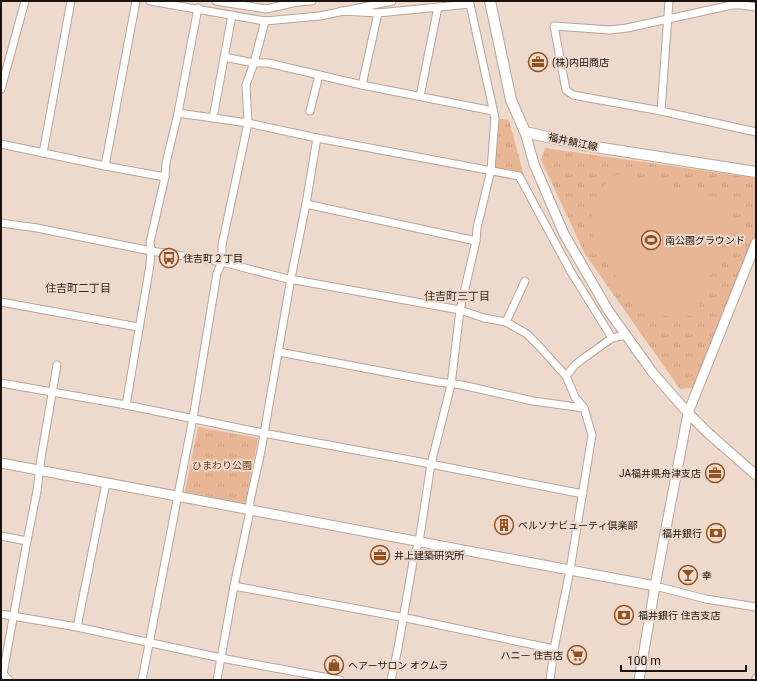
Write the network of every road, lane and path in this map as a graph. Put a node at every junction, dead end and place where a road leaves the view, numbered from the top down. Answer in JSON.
{"nodes":[{"id":1,"x":26,"y":1,"type":"edge"},
{"id":2,"x":71,"y":1,"type":"edge"},
{"id":3,"x":136,"y":1,"type":"edge"},
{"id":4,"x":150,"y":1,"type":"edge"},
{"id":5,"x":216,"y":1,"type":"edge"},
{"id":6,"x":312,"y":1,"type":"edge"},
{"id":7,"x":392,"y":1,"type":"edge"},
{"id":8,"x":490,"y":1,"type":"edge"},
{"id":9,"x":669,"y":1,"type":"edge"},
{"id":10,"x":732,"y":3,"type":"edge"},
{"id":11,"x":438,"y":7,"type":"junction"},
{"id":12,"x":756,"y":7,"type":"edge"},
{"id":13,"x":198,"y":8,"type":"junction"},
{"id":14,"x":341,"y":11,"type":"junction"},
{"id":15,"x":378,"y":13,"type":"junction"},
{"id":16,"x":232,"y":15,"type":"junction"},
{"id":17,"x":668,"y":20,"type":"junction"},
{"id":18,"x":265,"y":21,"type":"junction"},
{"id":19,"x":224,"y":58,"type":"junction"},
{"id":20,"x":254,"y":63,"type":"junction"},
{"id":21,"x":319,"y":75,"type":"junction"},
{"id":22,"x":362,"y":85,"type":"junction"},
{"id":23,"x":1,"y":89,"type":"edge"},
{"id":24,"x":420,"y":96,"type":"junction"},
{"id":25,"x":310,"y":111,"type":"dead end"},
{"id":26,"x":493,"y":111,"type":"junction"},
{"id":27,"x":661,"y":111,"type":"junction"},
{"id":28,"x":178,"y":113,"type":"junction"},
{"id":29,"x":213,"y":118,"type":"junction"},
{"id":30,"x":248,"y":123,"type":"junction"},
{"id":31,"x":525,"y":132,"type":"junction"},
{"id":32,"x":756,"y":132,"type":"edge"},
{"id":33,"x":317,"y":138,"type":"junction"},
{"id":34,"x":1,"y":144,"type":"edge"},
{"id":35,"x":43,"y":153,"type":"junction"},
{"id":36,"x":105,"y":166,"type":"junction"},
{"id":37,"x":491,"y":170,"type":"junction"},
{"id":38,"x":756,"y":172,"type":"edge"},
{"id":39,"x":165,"y":177,"type":"junction"},
{"id":40,"x":306,"y":204,"type":"junction"},
{"id":41,"x":1,"y":222,"type":"edge"},
{"id":42,"x":476,"y":241,"type":"junction"},
{"id":43,"x":756,"y":243,"type":"edge"},
{"id":44,"x":151,"y":251,"type":"junction"},
{"id":45,"x":753,"y":256,"type":"edge"},
{"id":46,"x":222,"y":262,"type":"junction"},
{"id":47,"x":291,"y":278,"type":"junction"},
{"id":48,"x":525,"y":281,"type":"dead end"},
{"id":49,"x":1,"y":302,"type":"edge"},
{"id":50,"x":460,"y":310,"type":"junction"},
{"id":51,"x":506,"y":322,"type":"junction"},
{"id":52,"x":138,"y":328,"type":"junction"},
{"id":53,"x":626,"y":335,"type":"junction"},
{"id":54,"x":612,"y":338,"type":"junction"},
{"id":55,"x":278,"y":352,"type":"junction"},
{"id":56,"x":58,"y":365,"type":"dead end"},
{"id":57,"x":566,"y":376,"type":"junction"},
{"id":58,"x":1,"y":383,"type":"edge"},
{"id":59,"x":451,"y":384,"type":"junction"},
{"id":60,"x":53,"y":392,"type":"junction"},
{"id":61,"x":126,"y":405,"type":"junction"},
{"id":62,"x":584,"y":408,"type":"junction"},
{"id":63,"x":688,"y":413,"type":"junction"},
{"id":64,"x":193,"y":418,"type":"junction"},
{"id":65,"x":264,"y":434,"type":"junction"},
{"id":66,"x":1,"y":463,"type":"edge"},
{"id":67,"x":431,"y":464,"type":"junction"},
{"id":68,"x":40,"y":470,"type":"junction"},
{"id":69,"x":756,"y":475,"type":"edge"},
{"id":70,"x":106,"y":483,"type":"junction"},
{"id":71,"x":583,"y":494,"type":"junction"},
{"id":72,"x":177,"y":496,"type":"junction"},
{"id":73,"x":250,"y":511,"type":"junction"},
{"id":74,"x":1,"y":536,"type":"edge"},
{"id":75,"x":27,"y":541,"type":"junction"},
{"id":76,"x":419,"y":542,"type":"junction"},
{"id":77,"x":570,"y":570,"type":"junction"},
{"id":78,"x":234,"y":586,"type":"junction"},
{"id":79,"x":655,"y":586,"type":"junction"},
{"id":80,"x":756,"y":607,"type":"edge"},
{"id":81,"x":1,"y":614,"type":"edge"},
{"id":82,"x":13,"y":616,"type":"junction"},
{"id":83,"x":403,"y":618,"type":"junction"},
{"id":84,"x":77,"y":627,"type":"junction"},
{"id":85,"x":149,"y":642,"type":"junction"},
{"id":86,"x":554,"y":649,"type":"junction"},
{"id":87,"x":221,"y":658,"type":"junction"},
{"id":88,"x":9,"y":680,"type":"edge"},
{"id":89,"x":142,"y":680,"type":"edge"},
{"id":90,"x":217,"y":680,"type":"edge"},
{"id":91,"x":340,"y":680,"type":"edge"},
{"id":92,"x":391,"y":680,"type":"edge"},
{"id":93,"x":550,"y":680,"type":"edge"},
{"id":94,"x":639,"y":680,"type":"edge"}],
"edges":[{"from":1,"to":23,"type":"street"},
{"from":2,"to":35,"type":"street"},
{"from":3,"to":36,"type":"street"},
{"from":4,"to":13,"type":"street"},
{"from":5,"to":6,"type":"street"},
{"from":7,"to":14,"type":"street"},
{"from":8,"to":31,"type":"main road"},
{"from":9,"to":17,"type":"street"},
{"from":10,"to":12,"type":"street"},
{"from":10,"to":17,"type":"street"},
{"from":11,"to":15,"type":"street"},
{"from":11,"to":24,"type":"street"},
{"from":11,"to":26,"type":"street"},
{"from":13,"to":16,"type":"street"},
{"from":13,"to":28,"type":"street"},
{"from":14,"to":15,"type":"street"},
{"from":14,"to":18,"type":"street"},
{"from":15,"to":22,"type":"street"},
{"from":16,"to":18,"type":"street"},
{"from":16,"to":19,"type":"street"},
{"from":17,"to":27,"type":"street"},
{"from":17,"to":27,"type":"street"},
{"from":18,"to":20,"type":"street"},
{"from":19,"to":20,"type":"street"},
{"from":19,"to":29,"type":"street"},
{"from":20,"to":21,"type":"street"},
{"from":20,"to":30,"type":"street"},
{"from":21,"to":22,"type":"street"},
{"from":21,"to":25,"type":"street"},
{"from":22,"to":24,"type":"street"},
{"from":24,"to":26,"type":"street"},
{"from":26,"to":37,"type":"street"},
{"from":27,"to":32,"type":"street"},
{"from":28,"to":29,"type":"street"},
{"from":28,"to":39,"type":"street"},
{"from":29,"to":30,"type":"street"},
{"from":30,"to":33,"type":"street"},
{"from":30,"to":46,"type":"street"},
{"from":31,"to":38,"type":"main road","name":"福井鯖江線"},
{"from":31,"to":53,"type":"street"},
{"from":33,"to":37,"type":"street"},
{"from":33,"to":40,"type":"street"},
{"from":34,"to":35,"type":"street"},
{"from":35,"to":36,"type":"street"},
{"from":36,"to":39,"type":"street"},
{"from":37,"to":42,"type":"street"},
{"from":37,"to":54,"type":"street"},
{"from":39,"to":44,"type":"street"},
{"from":40,"to":42,"type":"street"},
{"from":40,"to":47,"type":"street"},
{"from":41,"to":44,"type":"street"},
{"from":42,"to":50,"type":"street"},
{"from":43,"to":45,"type":"street"},
{"from":44,"to":46,"type":"street"},
{"from":44,"to":52,"type":"street"},
{"from":45,"to":63,"type":"street"},
{"from":46,"to":47,"type":"street"},
{"from":46,"to":64,"type":"street"},
{"from":47,"to":50,"type":"street"},
{"from":47,"to":55,"type":"street"},
{"from":48,"to":51,"type":"street"},
{"from":49,"to":52,"type":"street"},
{"from":50,"to":51,"type":"street"},
{"from":50,"to":59,"type":"street"},
{"from":51,"to":57,"type":"street"},
{"from":52,"to":61,"type":"street"},
{"from":53,"to":54,"type":"street"},
{"from":53,"to":63,"type":"street"},
{"from":54,"to":57,"type":"street"},
{"from":55,"to":59,"type":"street"},
{"from":55,"to":65,"type":"street"},
{"from":56,"to":60,"type":"street"},
{"from":57,"to":62,"type":"street"},
{"from":58,"to":60,"type":"street"},
{"from":59,"to":62,"type":"street"},
{"from":59,"to":67,"type":"street"},
{"from":60,"to":61,"type":"street"},
{"from":60,"to":68,"type":"street"},
{"from":61,"to":64,"type":"street"},
{"from":62,"to":71,"type":"street"},
{"from":63,"to":69,"type":"street"},
{"from":63,"to":79,"type":"street"},
{"from":64,"to":65,"type":"street"},
{"from":64,"to":72,"type":"street"},
{"from":65,"to":67,"type":"street"},
{"from":65,"to":73,"type":"street"},
{"from":66,"to":68,"type":"street"},
{"from":67,"to":71,"type":"street"},
{"from":67,"to":76,"type":"street"},
{"from":68,"to":70,"type":"street"},
{"from":68,"to":75,"type":"street"},
{"from":70,"to":72,"type":"street"},
{"from":70,"to":84,"type":"street"},
{"from":71,"to":77,"type":"street"},
{"from":72,"to":73,"type":"street"},
{"from":72,"to":85,"type":"street"},
{"from":73,"to":76,"type":"street"},
{"from":73,"to":78,"type":"street"},
{"from":74,"to":75,"type":"street"},
{"from":75,"to":82,"type":"street"},
{"from":76,"to":77,"type":"street"},
{"from":76,"to":83,"type":"street"},
{"from":77,"to":79,"type":"street"},
{"from":77,"to":86,"type":"street"},
{"from":78,"to":83,"type":"street"},
{"from":78,"to":87,"type":"street"},
{"from":79,"to":80,"type":"street"},
{"from":79,"to":94,"type":"street"},
{"from":81,"to":82,"type":"street"},
{"from":82,"to":84,"type":"street"},
{"from":82,"to":88,"type":"street"},
{"from":83,"to":86,"type":"street"},
{"from":83,"to":92,"type":"street"},
{"from":84,"to":85,"type":"street"},
{"from":85,"to":87,"type":"street"},
{"from":85,"to":89,"type":"street"},
{"from":86,"to":93,"type":"street"},
{"from":87,"to":90,"type":"street"},
{"from":87,"to":91,"type":"street"}]}
